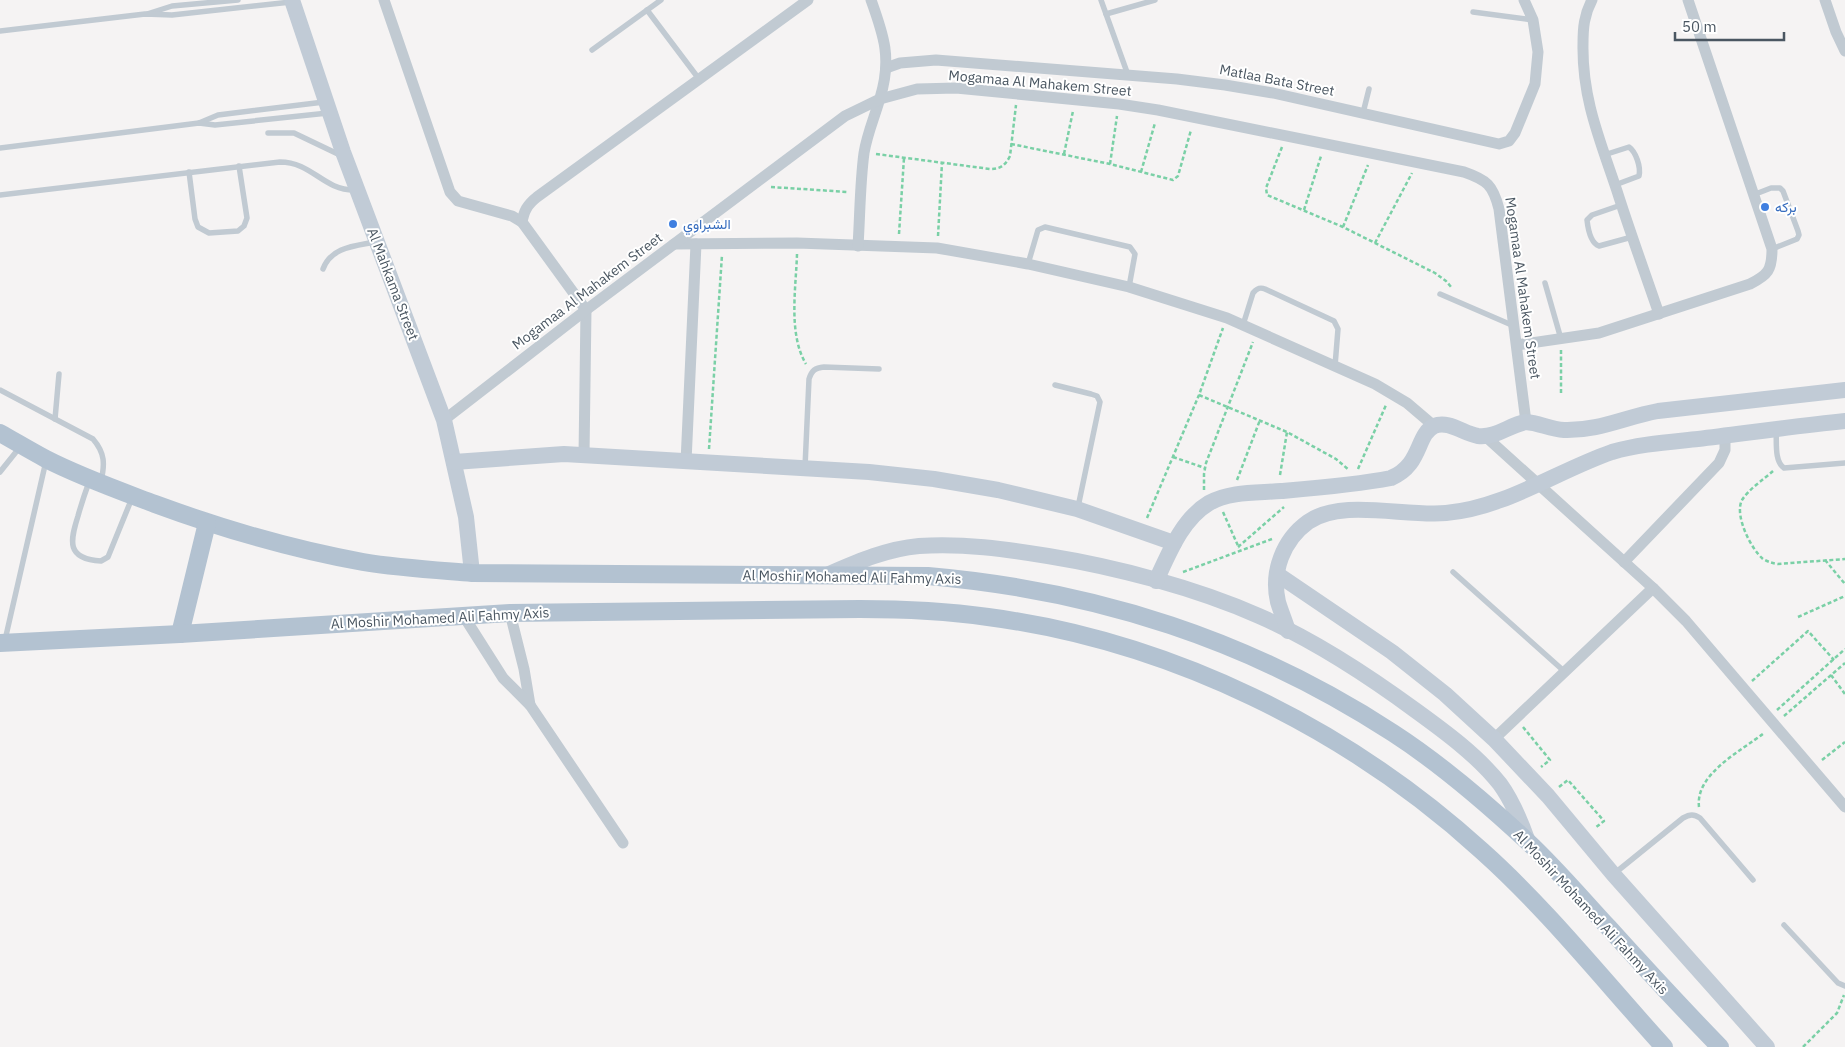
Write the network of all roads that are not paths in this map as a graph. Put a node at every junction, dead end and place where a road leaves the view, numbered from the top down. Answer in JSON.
{"nodes":[{"id":1,"x":238,"y":0,"type":"edge"},
{"id":2,"x":384,"y":0,"type":"edge"},
{"id":3,"x":661,"y":0,"type":"edge"},
{"id":4,"x":808,"y":0,"type":"edge"},
{"id":5,"x":871,"y":0,"type":"edge"},
{"id":6,"x":1101,"y":0,"type":"edge"},
{"id":7,"x":1155,"y":0,"type":"edge"},
{"id":8,"x":1524,"y":0,"type":"edge"},
{"id":9,"x":1592,"y":0,"type":"edge"},
{"id":10,"x":1688,"y":0,"type":"edge"},
{"id":11,"x":1825,"y":0,"type":"edge"},
{"id":12,"x":292,"y":1,"type":"edge"},
{"id":13,"x":647,"y":10,"type":"junction"},
{"id":14,"x":1473,"y":12,"type":"dead end"},
{"id":15,"x":145,"y":14,"type":"junction"},
{"id":16,"x":1106,"y":14,"type":"junction"},
{"id":17,"x":1533,"y":20,"type":"junction"},
{"id":18,"x":0,"y":31,"type":"edge"},
{"id":19,"x":592,"y":50,"type":"dead end"},
{"id":20,"x":1845,"y":50,"type":"edge"},
{"id":21,"x":886,"y":68,"type":"junction"},
{"id":22,"x":1128,"y":75,"type":"junction"},
{"id":23,"x":699,"y":79,"type":"junction"},
{"id":24,"x":1369,"y":88,"type":"dead end"},
{"id":25,"x":880,"y":99,"type":"junction"},
{"id":26,"x":327,"y":108,"type":"junction"},
{"id":27,"x":1363,"y":114,"type":"junction"},
{"id":28,"x":199,"y":123,"type":"junction"},
{"id":29,"x":268,"y":133,"type":"dead end"},
{"id":30,"x":0,"y":148,"type":"edge"},
{"id":31,"x":1604,"y":155,"type":"junction"},
{"id":32,"x":345,"y":156,"type":"junction"},
{"id":33,"x":239,"y":166,"type":"junction"},
{"id":34,"x":189,"y":172,"type":"junction"},
{"id":35,"x":1615,"y":185,"type":"junction"},
{"id":36,"x":357,"y":190,"type":"junction"},
{"id":37,"x":1753,"y":195,"type":"junction"},
{"id":38,"x":0,"y":196,"type":"edge"},
{"id":39,"x":1621,"y":205,"type":"junction"},
{"id":40,"x":522,"y":222,"type":"junction"},
{"id":41,"x":1632,"y":237,"type":"junction"},
{"id":42,"x":377,"y":242,"type":"junction"},
{"id":43,"x":674,"y":244,"type":"junction"},
{"id":44,"x":696,"y":244,"type":"junction"},
{"id":45,"x":858,"y":246,"type":"junction"},
{"id":46,"x":1772,"y":249,"type":"junction"},
{"id":47,"x":1028,"y":264,"type":"junction"},
{"id":48,"x":323,"y":269,"type":"dead end"},
{"id":49,"x":1546,"y":283,"type":"dead end"},
{"id":50,"x":1129,"y":287,"type":"junction"},
{"id":51,"x":1440,"y":294,"type":"dead end"},
{"id":52,"x":586,"y":310,"type":"junction"},
{"id":53,"x":1659,"y":314,"type":"junction"},
{"id":54,"x":1242,"y":325,"type":"junction"},
{"id":55,"x":1514,"y":326,"type":"junction"},
{"id":56,"x":1561,"y":338,"type":"junction"},
{"id":57,"x":1517,"y":345,"type":"junction"},
{"id":58,"x":1336,"y":366,"type":"junction"},
{"id":59,"x":879,"y":369,"type":"dead end"},
{"id":60,"x":59,"y":374,"type":"dead end"},
{"id":61,"x":1055,"y":385,"type":"dead end"},
{"id":62,"x":0,"y":390,"type":"edge"},
{"id":63,"x":1845,"y":390,"type":"edge"},
{"id":64,"x":55,"y":419,"type":"junction"},
{"id":65,"x":444,"y":420,"type":"junction"},
{"id":66,"x":1526,"y":422,"type":"junction"},
{"id":67,"x":1845,"y":422,"type":"edge"},
{"id":68,"x":1434,"y":426,"type":"junction"},
{"id":69,"x":1606,"y":426,"type":"junction"},
{"id":70,"x":1776,"y":428,"type":"junction"},
{"id":71,"x":1,"y":436,"type":"edge"},
{"id":72,"x":1484,"y":436,"type":"junction"},
{"id":73,"x":1725,"y":436,"type":"junction"},
{"id":74,"x":21,"y":445,"type":"junction"},
{"id":75,"x":1613,"y":452,"type":"junction"},
{"id":76,"x":584,"y":455,"type":"junction"},
{"id":77,"x":47,"y":459,"type":"junction"},
{"id":78,"x":454,"y":462,"type":"junction"},
{"id":79,"x":686,"y":462,"type":"junction"},
{"id":80,"x":1845,"y":463,"type":"edge"},
{"id":81,"x":804,"y":469,"type":"junction"},
{"id":82,"x":0,"y":472,"type":"edge"},
{"id":83,"x":1356,"y":480,"type":"junction"},
{"id":84,"x":95,"y":481,"type":"junction"},
{"id":85,"x":1538,"y":484,"type":"junction"},
{"id":86,"x":133,"y":496,"type":"junction"},
{"id":87,"x":1077,"y":509,"type":"junction"},
{"id":88,"x":1358,"y":510,"type":"junction"},
{"id":89,"x":207,"y":523,"type":"junction"},
{"id":90,"x":1174,"y":543,"type":"junction"},
{"id":91,"x":1624,"y":562,"type":"junction"},
{"id":92,"x":1453,"y":572,"type":"dead end"},
{"id":93,"x":472,"y":573,"type":"junction"},
{"id":94,"x":1277,"y":574,"type":"junction"},
{"id":95,"x":827,"y":575,"type":"junction"},
{"id":96,"x":1158,"y":581,"type":"junction"},
{"id":97,"x":1653,"y":588,"type":"junction"},
{"id":98,"x":510,"y":613,"type":"junction"},
{"id":99,"x":463,"y":615,"type":"junction"},
{"id":100,"x":1288,"y":631,"type":"junction"},
{"id":101,"x":180,"y":634,"type":"junction"},
{"id":102,"x":2,"y":643,"type":"edge"},
{"id":103,"x":1565,"y":672,"type":"junction"},
{"id":104,"x":530,"y":705,"type":"junction"},
{"id":105,"x":1494,"y":739,"type":"junction"},
{"id":106,"x":1845,"y":807,"type":"edge"},
{"id":107,"x":1528,"y":842,"type":"junction"},
{"id":108,"x":623,"y":843,"type":"dead end"},
{"id":109,"x":1613,"y":874,"type":"junction"},
{"id":110,"x":1753,"y":880,"type":"dead end"},
{"id":111,"x":1784,"y":925,"type":"dead end"},
{"id":112,"x":1845,"y":986,"type":"edge"},
{"id":113,"x":1664,"y":1047,"type":"edge"},
{"id":114,"x":1720,"y":1047,"type":"edge"},
{"id":115,"x":1767,"y":1047,"type":"edge"}],
"edges":[{"from":1,"to":15,"type":"lane"},
{"from":2,"to":40,"type":"street"},
{"from":3,"to":13,"type":"lane"},
{"from":4,"to":23,"type":"street"},
{"from":5,"to":21,"type":"street"},
{"from":6,"to":16,"type":"lane"},
{"from":7,"to":16,"type":"lane"},
{"from":8,"to":17,"type":"street","name":"Matlaa Bata Street"},
{"from":9,"to":31,"type":"street"},
{"from":10,"to":37,"type":"street"},
{"from":11,"to":20,"type":"street"},
{"from":12,"to":15,"type":"lane"},
{"from":12,"to":26,"type":"street","name":"Al Mahkama Street"},
{"from":13,"to":19,"type":"lane"},
{"from":13,"to":23,"type":"lane"},
{"from":14,"to":17,"type":"lane"},
{"from":15,"to":18,"type":"lane"},
{"from":16,"to":22,"type":"lane"},
{"from":17,"to":27,"type":"street","name":"Matlaa Bata Street"},
{"from":21,"to":22,"type":"street","name":"Matlaa Bata Street"},
{"from":21,"to":25,"type":"street"},
{"from":22,"to":27,"type":"street","name":"Matlaa Bata Street"},
{"from":23,"to":40,"type":"street"},
{"from":24,"to":27,"type":"lane"},
{"from":25,"to":43,"type":"street","name":"Mogamaa Al Mahakem Street"},
{"from":25,"to":45,"type":"street"},
{"from":25,"to":55,"type":"street","name":"Mogamaa Al Mahakem Street"},
{"from":26,"to":28,"type":"lane"},
{"from":26,"to":28,"type":"lane"},
{"from":26,"to":32,"type":"street","name":"Al Mahkama Street"},
{"from":28,"to":30,"type":"lane"},
{"from":29,"to":32,"type":"lane"},
{"from":31,"to":35,"type":"street"},
{"from":31,"to":35,"type":"lane"},
{"from":32,"to":36,"type":"street","name":"Al Mahkama Street"},
{"from":33,"to":34,"type":"lane"},
{"from":33,"to":34,"type":"lane"},
{"from":33,"to":36,"type":"lane"},
{"from":34,"to":38,"type":"lane"},
{"from":35,"to":39,"type":"street"},
{"from":36,"to":42,"type":"street","name":"Al Mahkama Street"},
{"from":37,"to":46,"type":"street"},
{"from":37,"to":46,"type":"lane"},
{"from":39,"to":41,"type":"street"},
{"from":39,"to":41,"type":"lane"},
{"from":40,"to":52,"type":"street"},
{"from":41,"to":53,"type":"street"},
{"from":42,"to":48,"type":"lane"},
{"from":42,"to":65,"type":"street","name":"Al Mahkama Street"},
{"from":43,"to":44,"type":"street"},
{"from":43,"to":52,"type":"street","name":"Mogamaa Al Mahakem Street"},
{"from":44,"to":45,"type":"street"},
{"from":44,"to":79,"type":"street"},
{"from":45,"to":47,"type":"street"},
{"from":46,"to":53,"type":"street"},
{"from":47,"to":50,"type":"street"},
{"from":47,"to":50,"type":"lane"},
{"from":49,"to":56,"type":"lane"},
{"from":50,"to":54,"type":"street"},
{"from":51,"to":55,"type":"lane"},
{"from":52,"to":65,"type":"street","name":"Mogamaa Al Mahakem Street"},
{"from":52,"to":76,"type":"street"},
{"from":53,"to":56,"type":"street"},
{"from":54,"to":58,"type":"street"},
{"from":54,"to":58,"type":"lane"},
{"from":55,"to":57,"type":"street","name":"Mogamaa Al Mahakem Street"},
{"from":56,"to":57,"type":"street"},
{"from":57,"to":66,"type":"street","name":"Mogamaa Al Mahakem Street"},
{"from":58,"to":68,"type":"street"},
{"from":59,"to":81,"type":"lane"},
{"from":60,"to":64,"type":"lane"},
{"from":61,"to":87,"type":"lane"},
{"from":62,"to":64,"type":"lane"},
{"from":63,"to":69,"type":"street"},
{"from":64,"to":84,"type":"lane"},
{"from":65,"to":78,"type":"street","name":"Al Mahkama Street"},
{"from":66,"to":69,"type":"street"},
{"from":66,"to":72,"type":"street"},
{"from":67,"to":70,"type":"street"},
{"from":68,"to":72,"type":"street"},
{"from":68,"to":83,"type":"street"},
{"from":69,"to":75,"type":"street"},
{"from":70,"to":73,"type":"street"},
{"from":70,"to":80,"type":"lane"},
{"from":71,"to":74,"type":"main road","name":"Al Moshir Mohamed Ali Fahmy Axis"},
{"from":72,"to":85,"type":"street"},
{"from":73,"to":75,"type":"street"},
{"from":73,"to":91,"type":"street"},
{"from":74,"to":77,"type":"main road","name":"Al Moshir Mohamed Ali Fahmy Axis"},
{"from":74,"to":82,"type":"lane"},
{"from":75,"to":85,"type":"street"},
{"from":76,"to":78,"type":"street"},
{"from":76,"to":79,"type":"street"},
{"from":77,"to":84,"type":"main road","name":"Al Moshir Mohamed Ali Fahmy Axis"},
{"from":77,"to":102,"type":"lane"},
{"from":78,"to":93,"type":"street","name":"Al Mahkama Street"},
{"from":79,"to":81,"type":"street"},
{"from":81,"to":87,"type":"street"},
{"from":83,"to":88,"type":"street"},
{"from":83,"to":90,"type":"street"},
{"from":84,"to":86,"type":"main road","name":"Al Moshir Mohamed Ali Fahmy Axis"},
{"from":84,"to":86,"type":"lane"},
{"from":85,"to":88,"type":"street"},
{"from":85,"to":91,"type":"street"},
{"from":86,"to":89,"type":"main road","name":"Al Moshir Mohamed Ali Fahmy Axis"},
{"from":87,"to":90,"type":"street"},
{"from":88,"to":94,"type":"street"},
{"from":89,"to":93,"type":"main road","name":"Al Moshir Mohamed Ali Fahmy Axis"},
{"from":89,"to":101,"type":"main road"},
{"from":90,"to":96,"type":"street"},
{"from":91,"to":97,"type":"street"},
{"from":92,"to":103,"type":"lane"},
{"from":93,"to":95,"type":"main road","name":"Al Moshir Mohamed Ali Fahmy Axis"},
{"from":94,"to":100,"type":"street"},
{"from":94,"to":105,"type":"street"},
{"from":95,"to":96,"type":"street"},
{"from":95,"to":107,"type":"main road","name":"Al Moshir Mohamed Ali Fahmy Axis"},
{"from":96,"to":100,"type":"street"},
{"from":97,"to":103,"type":"street"},
{"from":97,"to":106,"type":"street"},
{"from":98,"to":99,"type":"main road","name":"Al Moshir Mohamed Ali Fahmy Axis"},
{"from":98,"to":104,"type":"street"},
{"from":98,"to":113,"type":"main road","name":"Al Moshir Mohamed Ali Fahmy Axis"},
{"from":99,"to":101,"type":"main road","name":"Al Moshir Mohamed Ali Fahmy Axis"},
{"from":99,"to":104,"type":"street"},
{"from":100,"to":107,"type":"street"},
{"from":101,"to":102,"type":"main road","name":"Al Moshir Mohamed Ali Fahmy Axis"},
{"from":103,"to":105,"type":"street"},
{"from":104,"to":108,"type":"street"},
{"from":105,"to":109,"type":"street"},
{"from":107,"to":114,"type":"main road","name":"Al Moshir Mohamed Ali Fahmy Axis"},
{"from":109,"to":110,"type":"lane"},
{"from":109,"to":115,"type":"street"},
{"from":111,"to":112,"type":"lane"}]}
